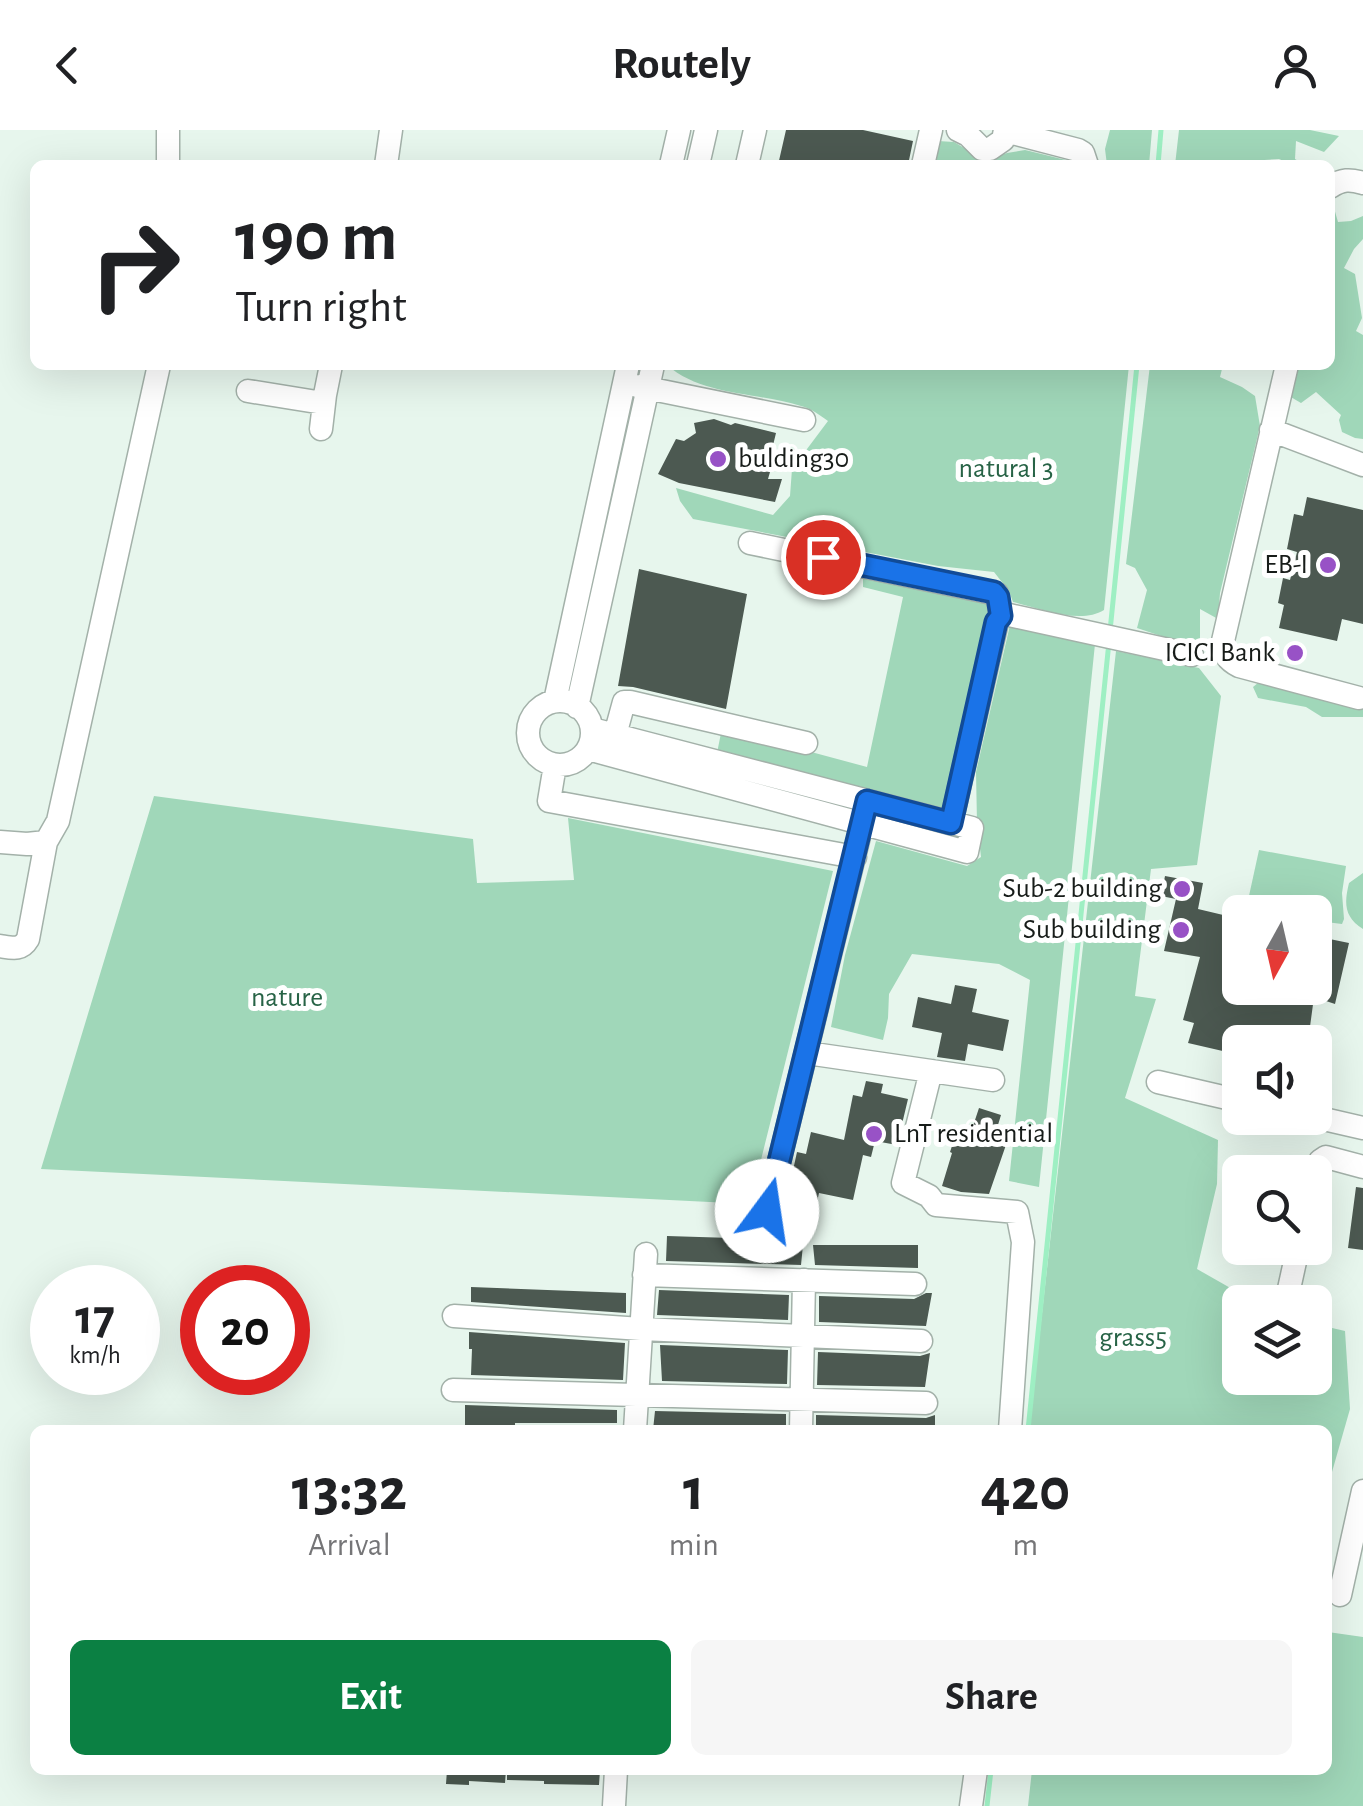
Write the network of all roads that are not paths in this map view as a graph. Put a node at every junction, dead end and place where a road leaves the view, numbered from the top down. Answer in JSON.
{"nodes":[{"id":1,"x":168,"y":130,"type":"edge"},
{"id":2,"x":391,"y":130,"type":"edge"},
{"id":3,"x":679,"y":130,"type":"edge"},
{"id":4,"x":706,"y":130,"type":"edge"},
{"id":5,"x":755,"y":130,"type":"edge"},
{"id":6,"x":931,"y":130,"type":"edge"},
{"id":7,"x":958,"y":130,"type":"edge"},
{"id":8,"x":1005,"y":131,"type":"edge"},
{"id":9,"x":168,"y":160,"type":"edge"},
{"id":10,"x":387,"y":160,"type":"edge"},
{"id":11,"x":672,"y":160,"type":"edge"},
{"id":12,"x":699,"y":160,"type":"edge"},
{"id":13,"x":749,"y":160,"type":"edge"},
{"id":14,"x":925,"y":160,"type":"edge"},
{"id":15,"x":1085,"y":160,"type":"edge"},
{"id":16,"x":1363,"y":183,"type":"edge"},
{"id":17,"x":1335,"y":184,"type":"edge"},
{"id":18,"x":158,"y":370,"type":"edge"},
{"id":19,"x":330,"y":370,"type":"edge"},
{"id":20,"x":1285,"y":370,"type":"edge"},
{"id":21,"x":626,"y":374,"type":"edge"},
{"id":22,"x":650,"y":376,"type":"edge"},
{"id":23,"x":248,"y":391,"type":"dead end"},
{"id":24,"x":324,"y":403,"type":"junction"},
{"id":25,"x":804,"y":420,"type":"dead end"},
{"id":26,"x":1273,"y":423,"type":"junction"},
{"id":27,"x":321,"y":428,"type":"dead end"},
{"id":28,"x":1363,"y":450,"type":"edge"},
{"id":29,"x":1363,"y":465,"type":"edge"},
{"id":30,"x":750,"y":543,"type":"dead end"},
{"id":31,"x":1001,"y":616,"type":"junction"},
{"id":32,"x":1192,"y":655,"type":"dead end"},
{"id":33,"x":1359,"y":698,"type":"dead end"},
{"id":34,"x":566,"y":704,"type":"junction"},
{"id":35,"x":715,"y":722,"type":"junction"},
{"id":36,"x":598,"y":738,"type":"junction"},
{"id":37,"x":806,"y":743,"type":"dead end"},
{"id":38,"x":708,"y":759,"type":"junction"},
{"id":39,"x":555,"y":765,"type":"junction"},
{"id":40,"x":865,"y":812,"type":"junction"},
{"id":41,"x":951,"y":823,"type":"junction"},
{"id":42,"x":0,"y":842,"type":"edge"},
{"id":43,"x":46,"y":842,"type":"junction"},
{"id":44,"x":854,"y":858,"type":"junction"},
{"id":45,"x":0,"y":946,"type":"edge"},
{"id":46,"x":806,"y":1053,"type":"junction"},
{"id":47,"x":931,"y":1071,"type":"junction"},
{"id":48,"x":993,"y":1080,"type":"dead end"},
{"id":49,"x":1158,"y":1082,"type":"dead end"},
{"id":50,"x":1222,"y":1097,"type":"edge"},
{"id":51,"x":1332,"y":1122,"type":"edge"},
{"id":52,"x":1363,"y":1128,"type":"edge"},
{"id":53,"x":1332,"y":1159,"type":"edge"},
{"id":54,"x":1363,"y":1167,"type":"edge"},
{"id":55,"x":767,"y":1211,"type":"dead end"},
{"id":56,"x":804,"y":1280,"type":"junction"},
{"id":57,"x":914,"y":1284,"type":"dead end"},
{"id":58,"x":454,"y":1316,"type":"dead end"},
{"id":59,"x":641,"y":1329,"type":"junction"},
{"id":60,"x":804,"y":1336,"type":"junction"},
{"id":61,"x":922,"y":1341,"type":"dead end"},
{"id":62,"x":453,"y":1390,"type":"dead end"},
{"id":63,"x":636,"y":1395,"type":"junction"},
{"id":64,"x":802,"y":1401,"type":"junction"},
{"id":65,"x":926,"y":1403,"type":"dead end"},
{"id":66,"x":635,"y":1425,"type":"edge"},
{"id":67,"x":801,"y":1425,"type":"edge"},
{"id":68,"x":1010,"y":1425,"type":"edge"},
{"id":69,"x":1363,"y":1490,"type":"edge"},
{"id":70,"x":1343,"y":1596,"type":"edge"},
{"id":71,"x":616,"y":1775,"type":"edge"},
{"id":72,"x":975,"y":1775,"type":"edge"},
{"id":73,"x":614,"y":1806,"type":"edge"},
{"id":74,"x":972,"y":1806,"type":"edge"}],
"edges":[{"from":1,"to":9,"type":"street"},
{"from":2,"to":10,"type":"street"},
{"from":3,"to":11,"type":"street"},
{"from":4,"to":12,"type":"street"},
{"from":5,"to":13,"type":"street"},
{"from":6,"to":14,"type":"street"},
{"from":7,"to":8,"type":"street"},
{"from":8,"to":15,"type":"street"},
{"from":16,"to":17,"type":"street"},
{"from":18,"to":43,"type":"street"},
{"from":19,"to":24,"type":"street"},
{"from":20,"to":26,"type":"street"},
{"from":21,"to":22,"type":"street"},
{"from":21,"to":34,"type":"street"},
{"from":22,"to":25,"type":"street"},
{"from":22,"to":34,"type":"street"},
{"from":23,"to":24,"type":"street"},
{"from":24,"to":27,"type":"street"},
{"from":26,"to":28,"type":"street"},
{"from":26,"to":29,"type":"street"},
{"from":26,"to":33,"type":"street"},
{"from":30,"to":31,"type":"street"},
{"from":31,"to":32,"type":"street"},
{"from":31,"to":41,"type":"street"},
{"from":34,"to":36,"type":"street"},
{"from":34,"to":39,"type":"street"},
{"from":35,"to":36,"type":"street"},
{"from":35,"to":37,"type":"street"},
{"from":35,"to":38,"type":"street"},
{"from":36,"to":38,"type":"street"},
{"from":36,"to":39,"type":"street"},
{"from":36,"to":40,"type":"street"},
{"from":38,"to":40,"type":"street"},
{"from":39,"to":44,"type":"street"},
{"from":40,"to":41,"type":"street"},
{"from":40,"to":41,"type":"street"},
{"from":40,"to":44,"type":"street"},
{"from":42,"to":43,"type":"street"},
{"from":43,"to":45,"type":"street"},
{"from":44,"to":46,"type":"street"},
{"from":46,"to":47,"type":"street"},
{"from":46,"to":55,"type":"street"},
{"from":47,"to":48,"type":"street"},
{"from":47,"to":68,"type":"street"},
{"from":49,"to":50,"type":"street"},
{"from":51,"to":52,"type":"street"},
{"from":53,"to":54,"type":"street"},
{"from":56,"to":57,"type":"street"},
{"from":56,"to":59,"type":"street"},
{"from":56,"to":60,"type":"street"},
{"from":58,"to":59,"type":"street"},
{"from":59,"to":60,"type":"street"},
{"from":59,"to":63,"type":"street"},
{"from":60,"to":61,"type":"street"},
{"from":60,"to":64,"type":"street"},
{"from":62,"to":63,"type":"street"},
{"from":63,"to":64,"type":"street"},
{"from":63,"to":66,"type":"street"},
{"from":64,"to":65,"type":"street"},
{"from":64,"to":67,"type":"street"},
{"from":69,"to":70,"type":"street"},
{"from":71,"to":73,"type":"street"},
{"from":72,"to":74,"type":"street"}]}
